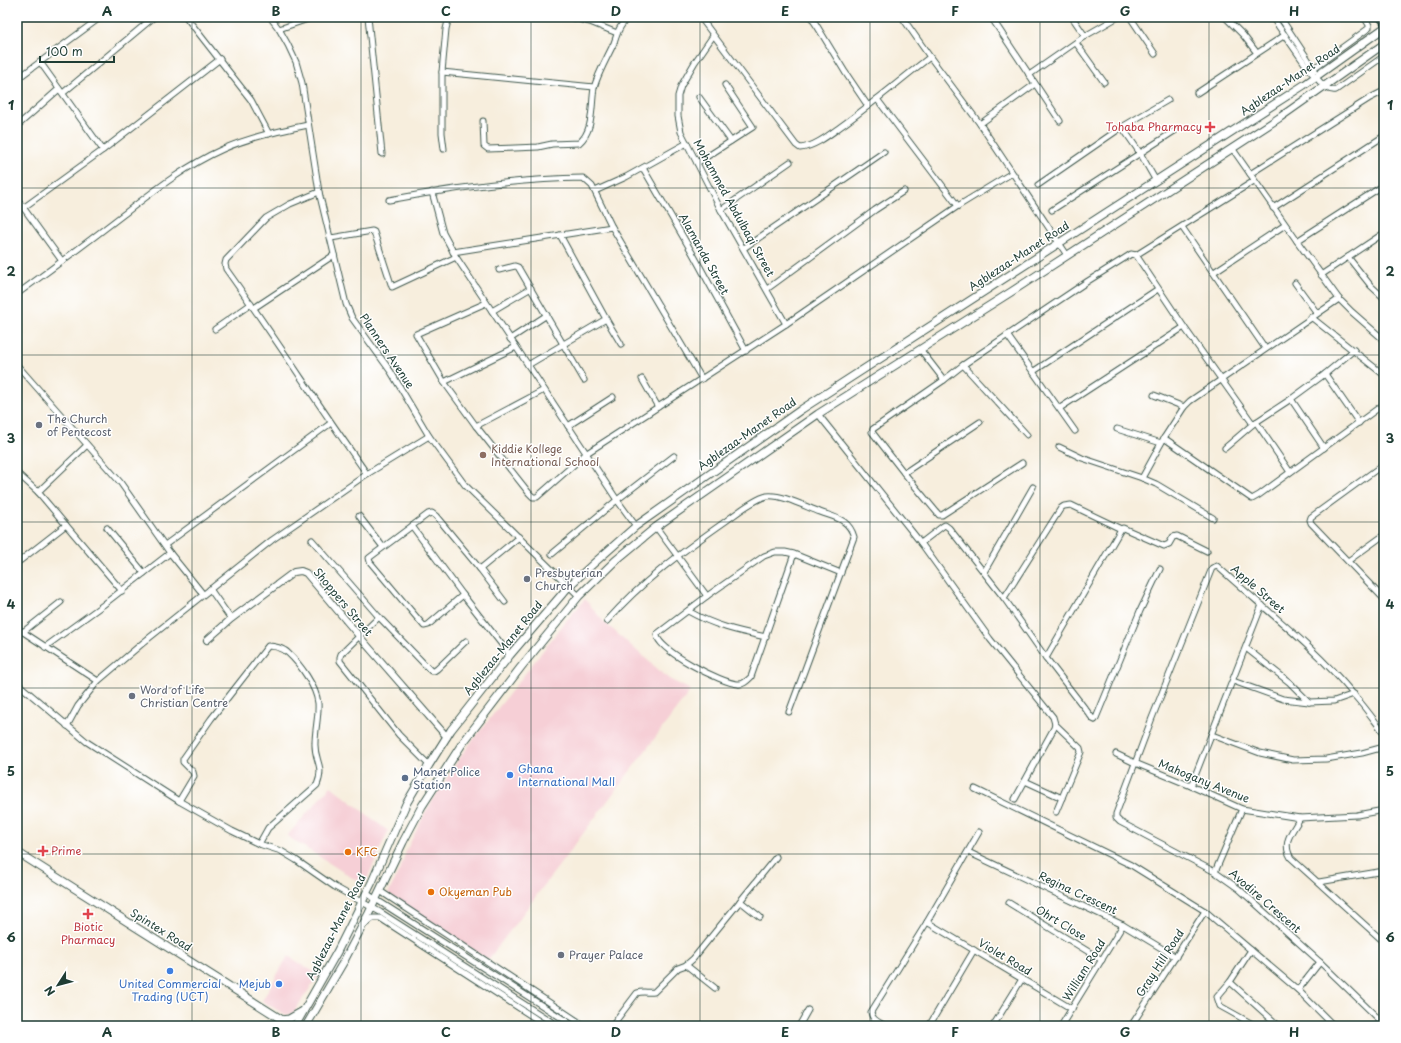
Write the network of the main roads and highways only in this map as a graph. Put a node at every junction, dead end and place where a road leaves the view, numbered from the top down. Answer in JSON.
{"nodes":[{"id":1,"x":1384,"y":28,"type":"edge"},
{"id":2,"x":1384,"y":44,"type":"edge"},
{"id":3,"x":17,"y":852,"type":"edge"},
{"id":4,"x":372,"y":882,"type":"junction"},
{"id":5,"x":381,"y":889,"type":"junction"},
{"id":6,"x":361,"y":905,"type":"junction"},
{"id":7,"x":371,"y":910,"type":"junction"},
{"id":8,"x":305,"y":1009,"type":"junction"},
{"id":9,"x":281,"y":1020,"type":"junction"},
{"id":10,"x":310,"y":1022,"type":"edge"},
{"id":11,"x":292,"y":1026,"type":"edge"},
{"id":12,"x":295,"y":1026,"type":"edge"},
{"id":13,"x":306,"y":1026,"type":"edge"}],
"edges":[{"from":1,"to":4,"type":"main road","name":"Agblezaa-Manet Road"},
{"from":2,"to":5,"type":"main road","name":"Agblezaa-Manet Road"},
{"from":3,"to":9,"type":"main road","name":"Spintex Road"},
{"from":4,"to":5,"type":"main road"},
{"from":4,"to":6,"type":"main road","name":"Agblezaa-Manet Road"},
{"from":5,"to":7,"type":"main road","name":"Agblezaa-Manet Road"},
{"from":6,"to":7,"type":"main road"},
{"from":6,"to":8,"type":"main road","name":"Agblezaa-Manet Road"},
{"from":7,"to":10,"type":"main road","name":"Agblezaa-Manet Road"},
{"from":8,"to":9,"type":"main road"},
{"from":8,"to":12,"type":"main road","name":"Agblezaa-Manet Road"},
{"from":9,"to":11,"type":"main road","name":"Spintex Road"},
{"from":10,"to":13,"type":"main road","name":"Agblezaa-Manet Road"}]}
